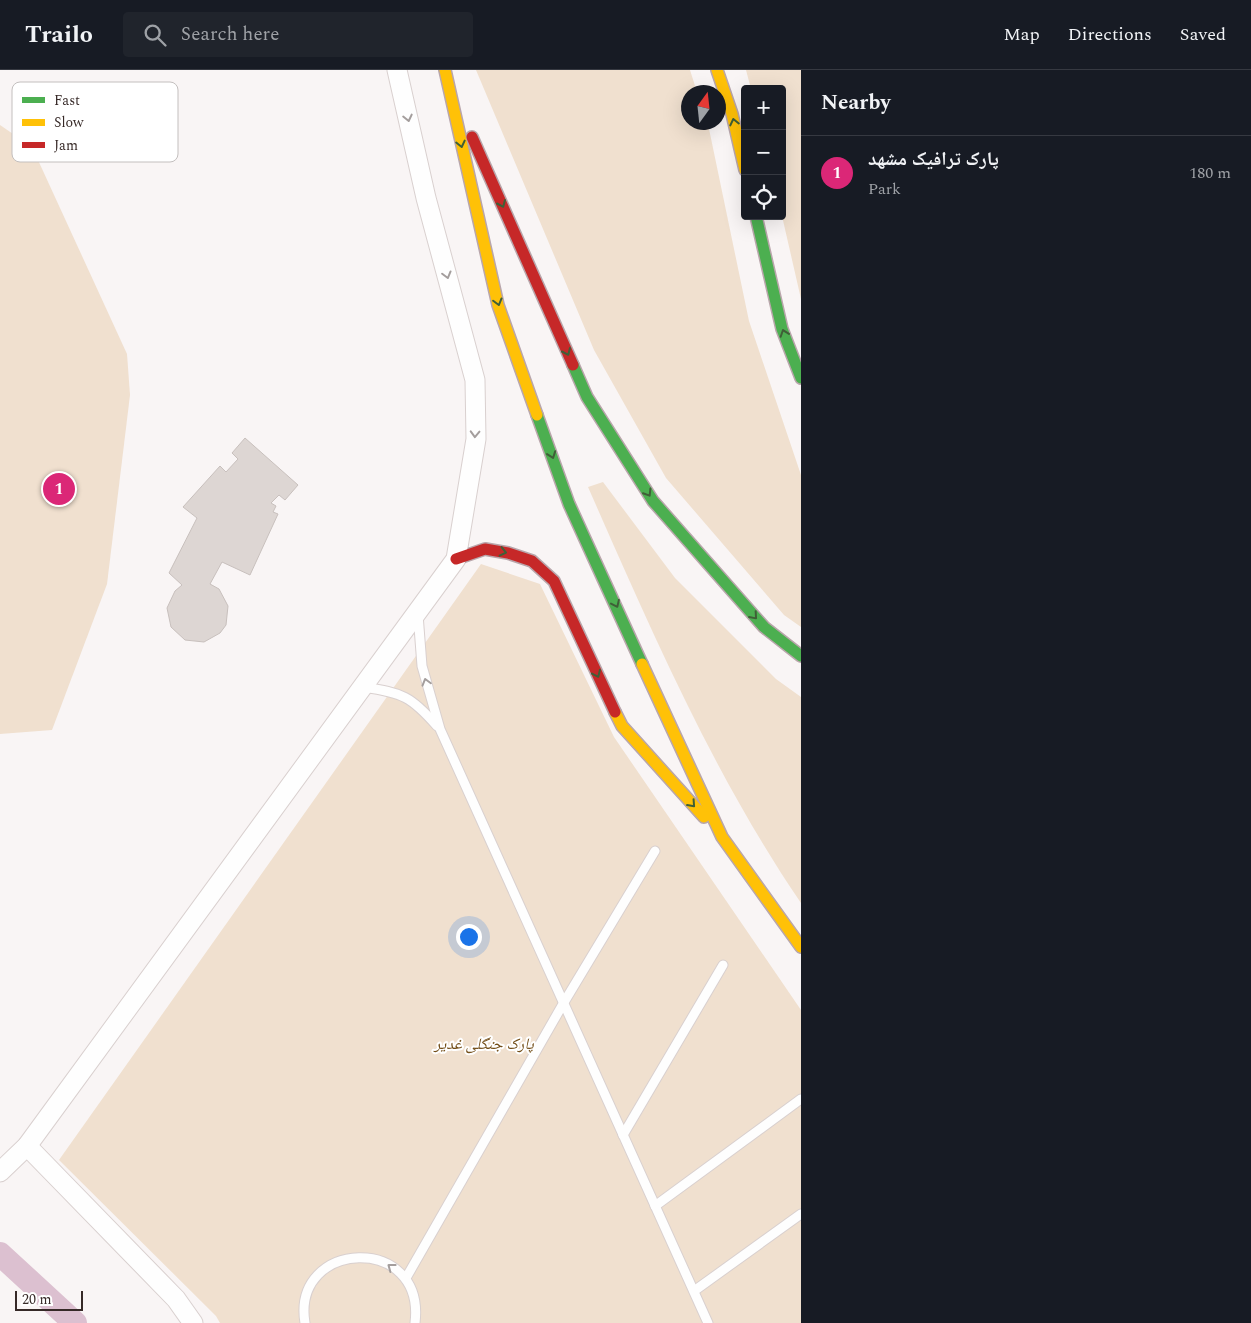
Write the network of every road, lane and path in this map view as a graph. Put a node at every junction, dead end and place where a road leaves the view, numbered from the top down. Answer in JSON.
{"nodes":[{"id":1,"x":397,"y":70,"type":"edge"},
{"id":2,"x":716,"y":70,"type":"edge"},
{"id":3,"x":446,"y":74,"type":"edge"},
{"id":4,"x":741,"y":153,"type":"edge"},
{"id":5,"x":757,"y":220,"type":"edge"},
{"id":6,"x":801,"y":378,"type":"edge"},
{"id":7,"x":456,"y":559,"type":"junction"},
{"id":8,"x":418,"y":612,"type":"junction"},
{"id":9,"x":801,"y":656,"type":"edge"},
{"id":10,"x":364,"y":687,"type":"junction"},
{"id":11,"x":440,"y":729,"type":"junction"},
{"id":12,"x":722,"y":837,"type":"junction"},
{"id":13,"x":655,"y":851,"type":"dead end"},
{"id":14,"x":801,"y":947,"type":"edge"},
{"id":15,"x":723,"y":965,"type":"dead end"},
{"id":16,"x":563,"y":1004,"type":"junction"},
{"id":17,"x":801,"y":1099,"type":"edge"},
{"id":18,"x":623,"y":1135,"type":"junction"},
{"id":19,"x":27,"y":1146,"type":"junction"},
{"id":20,"x":0,"y":1172,"type":"edge"},
{"id":21,"x":655,"y":1206,"type":"junction"},
{"id":22,"x":801,"y":1214,"type":"edge"},
{"id":23,"x":406,"y":1278,"type":"junction"},
{"id":24,"x":694,"y":1291,"type":"junction"},
{"id":25,"x":193,"y":1323,"type":"edge"},
{"id":26,"x":305,"y":1323,"type":"edge"},
{"id":27,"x":415,"y":1323,"type":"edge"},
{"id":28,"x":708,"y":1323,"type":"edge"}],
"edges":[{"from":1,"to":7,"type":"street","one_way":true},
{"from":4,"to":2,"type":"highway","one_way":true},
{"from":3,"to":9,"type":"highway","one_way":true},
{"from":3,"to":12,"type":"highway","one_way":true},
{"from":6,"to":5,"type":"highway","one_way":true},
{"from":7,"to":8,"type":"street"},
{"from":7,"to":12,"type":"highway","one_way":true},
{"from":8,"to":10,"type":"street"},
{"from":11,"to":8,"type":"lane","one_way":true},
{"from":10,"to":11,"type":"lane"},
{"from":10,"to":19,"type":"street"},
{"from":11,"to":16,"type":"lane"},
{"from":12,"to":14,"type":"highway"},
{"from":13,"to":16,"type":"lane"},
{"from":15,"to":18,"type":"lane"},
{"from":16,"to":18,"type":"lane"},
{"from":16,"to":23,"type":"lane"},
{"from":17,"to":21,"type":"lane"},
{"from":18,"to":21,"type":"lane"},
{"from":19,"to":20,"type":"street"},
{"from":19,"to":25,"type":"street"},
{"from":21,"to":24,"type":"lane"},
{"from":22,"to":24,"type":"lane"},
{"from":23,"to":26,"type":"lane","one_way":true},
{"from":23,"to":27,"type":"lane"},
{"from":24,"to":28,"type":"lane"}]}
